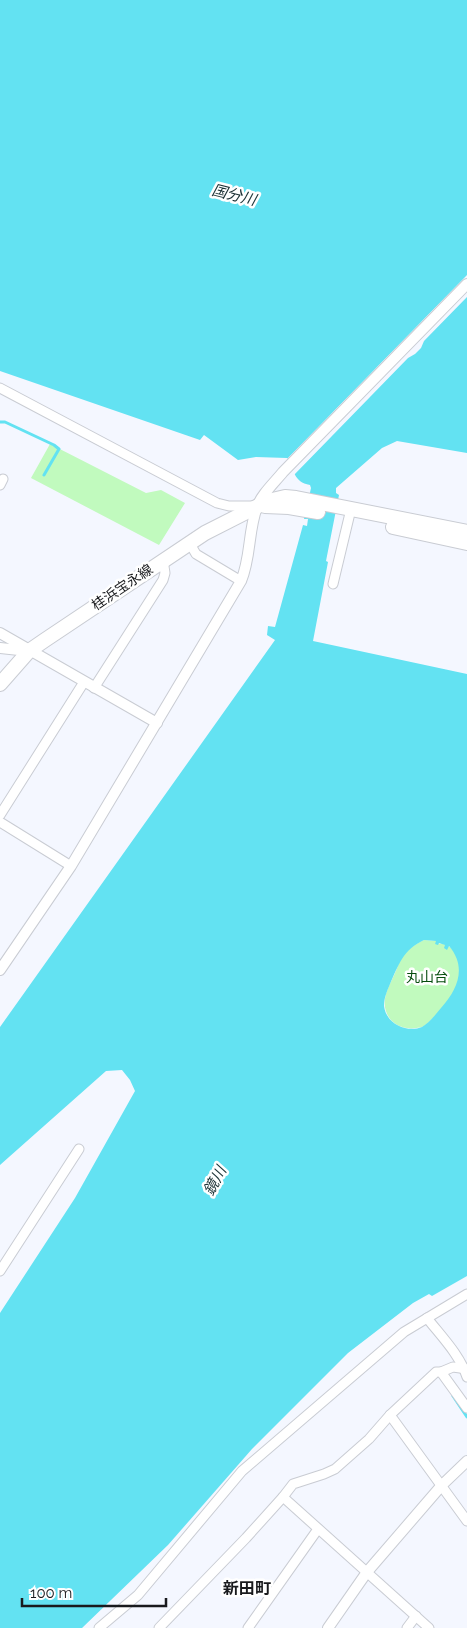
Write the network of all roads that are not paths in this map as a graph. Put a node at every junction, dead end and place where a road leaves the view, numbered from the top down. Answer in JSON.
{"nodes":[{"id":1,"x":467,"y":284,"type":"edge"},
{"id":2,"x":0,"y":388,"type":"edge"},
{"id":3,"x":257,"y":506,"type":"junction"},
{"id":4,"x":344,"y":512,"type":"junction"},
{"id":5,"x":467,"y":532,"type":"edge"},
{"id":6,"x":189,"y":542,"type":"junction"},
{"id":7,"x":467,"y":544,"type":"edge"},
{"id":8,"x":163,"y":560,"type":"junction"},
{"id":9,"x":241,"y":581,"type":"junction"},
{"id":10,"x":333,"y":584,"type":"dead end"},
{"id":11,"x":0,"y":633,"type":"edge"},
{"id":12,"x":0,"y":648,"type":"edge"},
{"id":13,"x":29,"y":651,"type":"junction"},
{"id":14,"x":84,"y":682,"type":"junction"},
{"id":15,"x":0,"y":684,"type":"edge"},
{"id":16,"x":94,"y":688,"type":"junction"},
{"id":17,"x":157,"y":723,"type":"junction"},
{"id":18,"x":0,"y":815,"type":"edge"},
{"id":19,"x":0,"y":822,"type":"edge"},
{"id":20,"x":71,"y":866,"type":"junction"},
{"id":21,"x":0,"y":970,"type":"edge"},
{"id":22,"x":79,"y":1149,"type":"dead end"},
{"id":23,"x":0,"y":1271,"type":"edge"},
{"id":24,"x":467,"y":1294,"type":"edge"},
{"id":25,"x":427,"y":1318,"type":"junction"},
{"id":26,"x":441,"y":1372,"type":"junction"},
{"id":27,"x":466,"y":1372,"type":"edge"},
{"id":28,"x":467,"y":1408,"type":"edge"},
{"id":29,"x":390,"y":1415,"type":"junction"},
{"id":30,"x":467,"y":1461,"type":"edge"},
{"id":31,"x":442,"y":1485,"type":"junction"},
{"id":32,"x":283,"y":1497,"type":"junction"},
{"id":33,"x":467,"y":1521,"type":"edge"},
{"id":34,"x":318,"y":1529,"type":"junction"},
{"id":35,"x":367,"y":1572,"type":"junction"},
{"id":36,"x":416,"y":1616,"type":"junction"},
{"id":37,"x":104,"y":1627,"type":"edge"},
{"id":38,"x":159,"y":1628,"type":"edge"},
{"id":39,"x":248,"y":1628,"type":"edge"},
{"id":40,"x":328,"y":1628,"type":"edge"},
{"id":41,"x":407,"y":1628,"type":"edge"},
{"id":42,"x":428,"y":1628,"type":"edge"}],
"edges":[{"from":1,"to":3,"type":"street"},
{"from":2,"to":3,"type":"street"},
{"from":3,"to":4,"type":"main road","name":"桂浜宝永線"},
{"from":3,"to":6,"type":"main road","name":"桂浜宝永線"},
{"from":3,"to":9,"type":"street"},
{"from":4,"to":5,"type":"main road","name":"桂浜宝永線"},
{"from":4,"to":7,"type":"main road","name":"桂浜宝永線"},
{"from":4,"to":10,"type":"street"},
{"from":6,"to":8,"type":"main road","name":"桂浜宝永線"},
{"from":6,"to":9,"type":"street"},
{"from":8,"to":13,"type":"main road","name":"桂浜宝永線"},
{"from":8,"to":16,"type":"street"},
{"from":9,"to":17,"type":"street"},
{"from":11,"to":13,"type":"street"},
{"from":12,"to":13,"type":"street"},
{"from":13,"to":14,"type":"street"},
{"from":13,"to":15,"type":"main road","name":"桂浜宝永線"},
{"from":14,"to":16,"type":"street"},
{"from":14,"to":18,"type":"street"},
{"from":16,"to":17,"type":"street"},
{"from":17,"to":20,"type":"street"},
{"from":19,"to":20,"type":"street"},
{"from":20,"to":21,"type":"street"},
{"from":22,"to":23,"type":"street"},
{"from":24,"to":25,"type":"street"},
{"from":25,"to":27,"type":"street"},
{"from":25,"to":37,"type":"street"},
{"from":26,"to":27,"type":"street"},
{"from":26,"to":28,"type":"street"},
{"from":26,"to":29,"type":"street"},
{"from":29,"to":31,"type":"street"},
{"from":29,"to":32,"type":"street"},
{"from":30,"to":31,"type":"street"},
{"from":31,"to":33,"type":"street"},
{"from":31,"to":35,"type":"street"},
{"from":32,"to":34,"type":"street"},
{"from":32,"to":38,"type":"street"},
{"from":34,"to":35,"type":"street"},
{"from":34,"to":39,"type":"street"},
{"from":35,"to":36,"type":"street"},
{"from":35,"to":40,"type":"street"},
{"from":36,"to":41,"type":"street"},
{"from":36,"to":42,"type":"street"}]}
